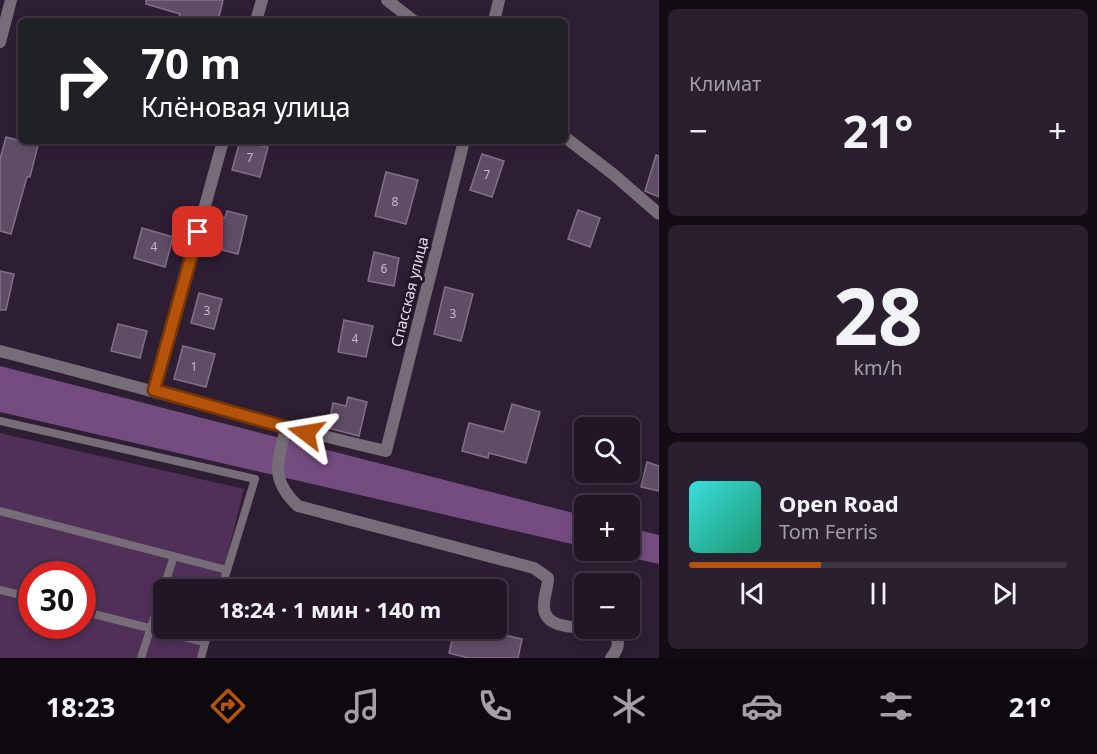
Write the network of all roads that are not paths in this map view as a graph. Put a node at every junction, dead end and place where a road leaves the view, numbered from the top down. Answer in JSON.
{"nodes":[{"id":1,"x":11,"y":0,"type":"edge"},
{"id":2,"x":262,"y":0,"type":"edge"},
{"id":3,"x":387,"y":0,"type":"edge"},
{"id":4,"x":499,"y":0,"type":"edge"},
{"id":5,"x":257,"y":18,"type":"edge"},
{"id":6,"x":410,"y":18,"type":"edge"},
{"id":7,"x":495,"y":18,"type":"edge"},
{"id":8,"x":0,"y":42,"type":"edge"},
{"id":9,"x":568,"y":140,"type":"edge"},
{"id":10,"x":222,"y":144,"type":"edge"},
{"id":11,"x":463,"y":144,"type":"edge"},
{"id":12,"x":659,"y":214,"type":"edge"},
{"id":13,"x":0,"y":351,"type":"edge"},
{"id":14,"x":154,"y":390,"type":"junction"},
{"id":15,"x":0,"y":421,"type":"edge"},
{"id":16,"x":286,"y":428,"type":"junction"},
{"id":17,"x":0,"y":511,"type":"edge"},
{"id":18,"x":174,"y":556,"type":"junction"},
{"id":19,"x":227,"y":570,"type":"junction"},
{"id":20,"x":224,"y":579,"type":"edge"},
{"id":21,"x":0,"y":590,"type":"edge"},
{"id":22,"x":18,"y":594,"type":"edge"},
{"id":23,"x":96,"y":614,"type":"edge"},
{"id":24,"x":574,"y":627,"type":"edge"},
{"id":25,"x":151,"y":628,"type":"junction"},
{"id":26,"x":205,"y":639,"type":"edge"},
{"id":27,"x":616,"y":639,"type":"edge"},
{"id":28,"x":204,"y":642,"type":"junction"},
{"id":29,"x":141,"y":658,"type":"edge"},
{"id":30,"x":201,"y":658,"type":"edge"},
{"id":31,"x":611,"y":658,"type":"edge"}],
"edges":[{"from":1,"to":8,"type":"street"},
{"from":2,"to":5,"type":"street"},
{"from":3,"to":6,"type":"street"},
{"from":4,"to":7,"type":"street"},
{"from":9,"to":12,"type":"street"},
{"from":10,"to":14,"type":"street"},
{"from":11,"to":16,"type":"street","name":"Спасская улица"},
{"from":13,"to":14,"type":"street"},
{"from":14,"to":16,"type":"street"},
{"from":15,"to":19,"type":"lane"},
{"from":16,"to":24,"type":"street"},
{"from":17,"to":18,"type":"lane"},
{"from":18,"to":19,"type":"lane"},
{"from":18,"to":25,"type":"lane"},
{"from":19,"to":20,"type":"lane"},
{"from":21,"to":22,"type":"lane"},
{"from":23,"to":25,"type":"lane"},
{"from":25,"to":28,"type":"lane"},
{"from":25,"to":29,"type":"lane"},
{"from":26,"to":28,"type":"lane"},
{"from":27,"to":31,"type":"street"},
{"from":28,"to":30,"type":"lane"}]}
